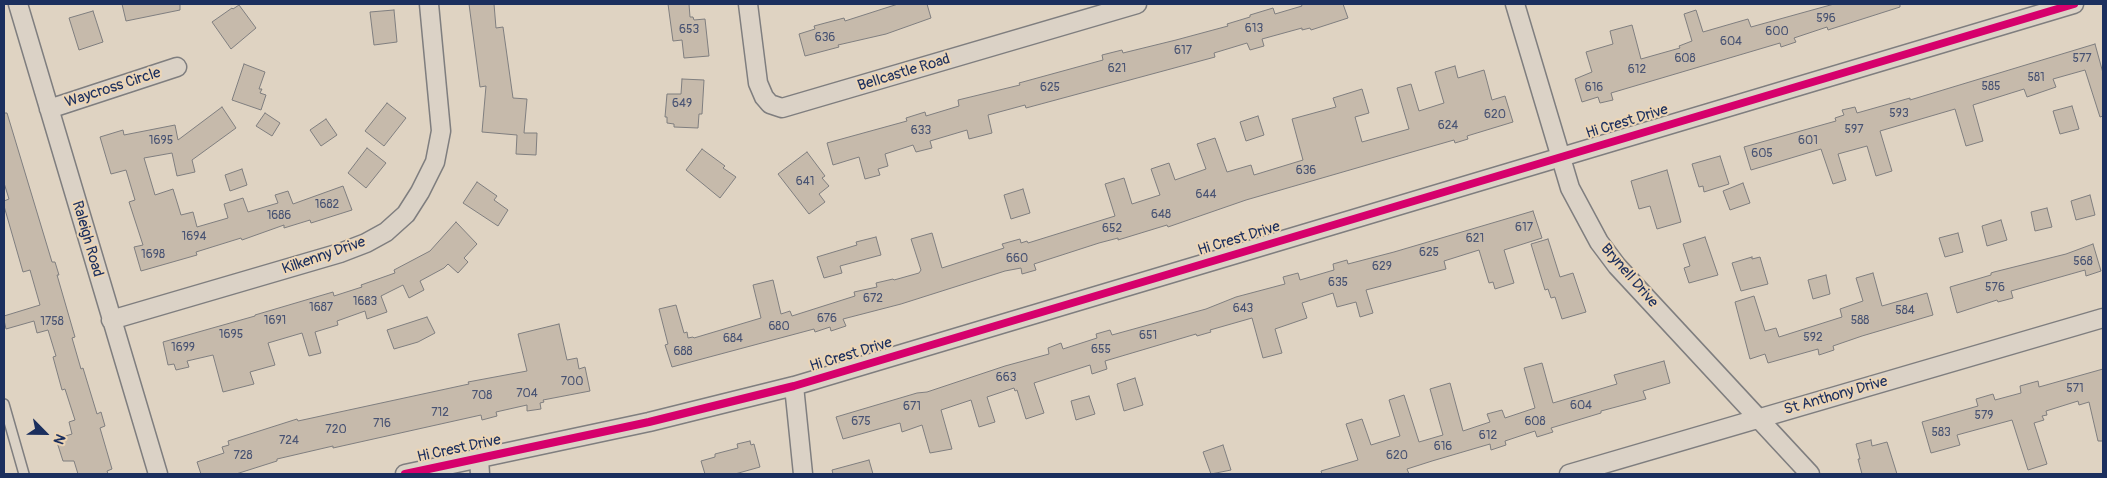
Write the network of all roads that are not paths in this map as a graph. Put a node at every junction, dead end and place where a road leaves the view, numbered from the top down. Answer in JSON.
{"nodes":[{"id":1,"x":18,"y":4,"type":"edge"},
{"id":2,"x":429,"y":4,"type":"edge"},
{"id":3,"x":748,"y":4,"type":"edge"},
{"id":4,"x":1137,"y":4,"type":"edge"},
{"id":5,"x":1514,"y":4,"type":"edge"},
{"id":6,"x":2074,"y":4,"type":"edge"},
{"id":7,"x":177,"y":67,"type":"dead end"},
{"id":8,"x":49,"y":109,"type":"junction"},
{"id":9,"x":1560,"y":157,"type":"junction"},
{"id":10,"x":2103,"y":318,"type":"edge"},
{"id":11,"x":111,"y":320,"type":"junction"},
{"id":12,"x":794,"y":386,"type":"junction"},
{"id":13,"x":4,"y":404,"type":"edge"},
{"id":14,"x":1757,"y":419,"type":"junction"},
{"id":15,"x":479,"y":467,"type":"edge"},
{"id":16,"x":24,"y":474,"type":"edge"},
{"id":17,"x":158,"y":474,"type":"edge"},
{"id":18,"x":406,"y":474,"type":"edge"},
{"id":19,"x":803,"y":474,"type":"edge"},
{"id":20,"x":1569,"y":474,"type":"edge"},
{"id":21,"x":1810,"y":474,"type":"edge"}],
"edges":[{"from":1,"to":8,"type":"street","name":"Raleigh Road"},
{"from":2,"to":11,"type":"street","name":"Kilkenny Drive"},
{"from":3,"to":4,"type":"street","name":"Bellcastle Road"},
{"from":5,"to":9,"type":"street","name":"Brynell Drive"},
{"from":6,"to":9,"type":"street","name":"Hi Crest Drive"},
{"from":7,"to":8,"type":"street","name":"Waycross Circle"},
{"from":8,"to":11,"type":"street","name":"Raleigh Road"},
{"from":9,"to":12,"type":"street","name":"Hi Crest Drive"},
{"from":9,"to":14,"type":"street","name":"Brynell Drive"},
{"from":10,"to":14,"type":"street","name":"St Anthony Drive"},
{"from":11,"to":17,"type":"street","name":"Raleigh Road"},
{"from":12,"to":15,"type":"street","name":"Hi Crest Drive"},
{"from":12,"to":19,"type":"street"},
{"from":13,"to":16,"type":"lane"},
{"from":14,"to":20,"type":"street","name":"St Anthony Drive"},
{"from":14,"to":21,"type":"street","name":"Brynell Drive"},
{"from":15,"to":18,"type":"street","name":"Hi Crest Drive"}]}
